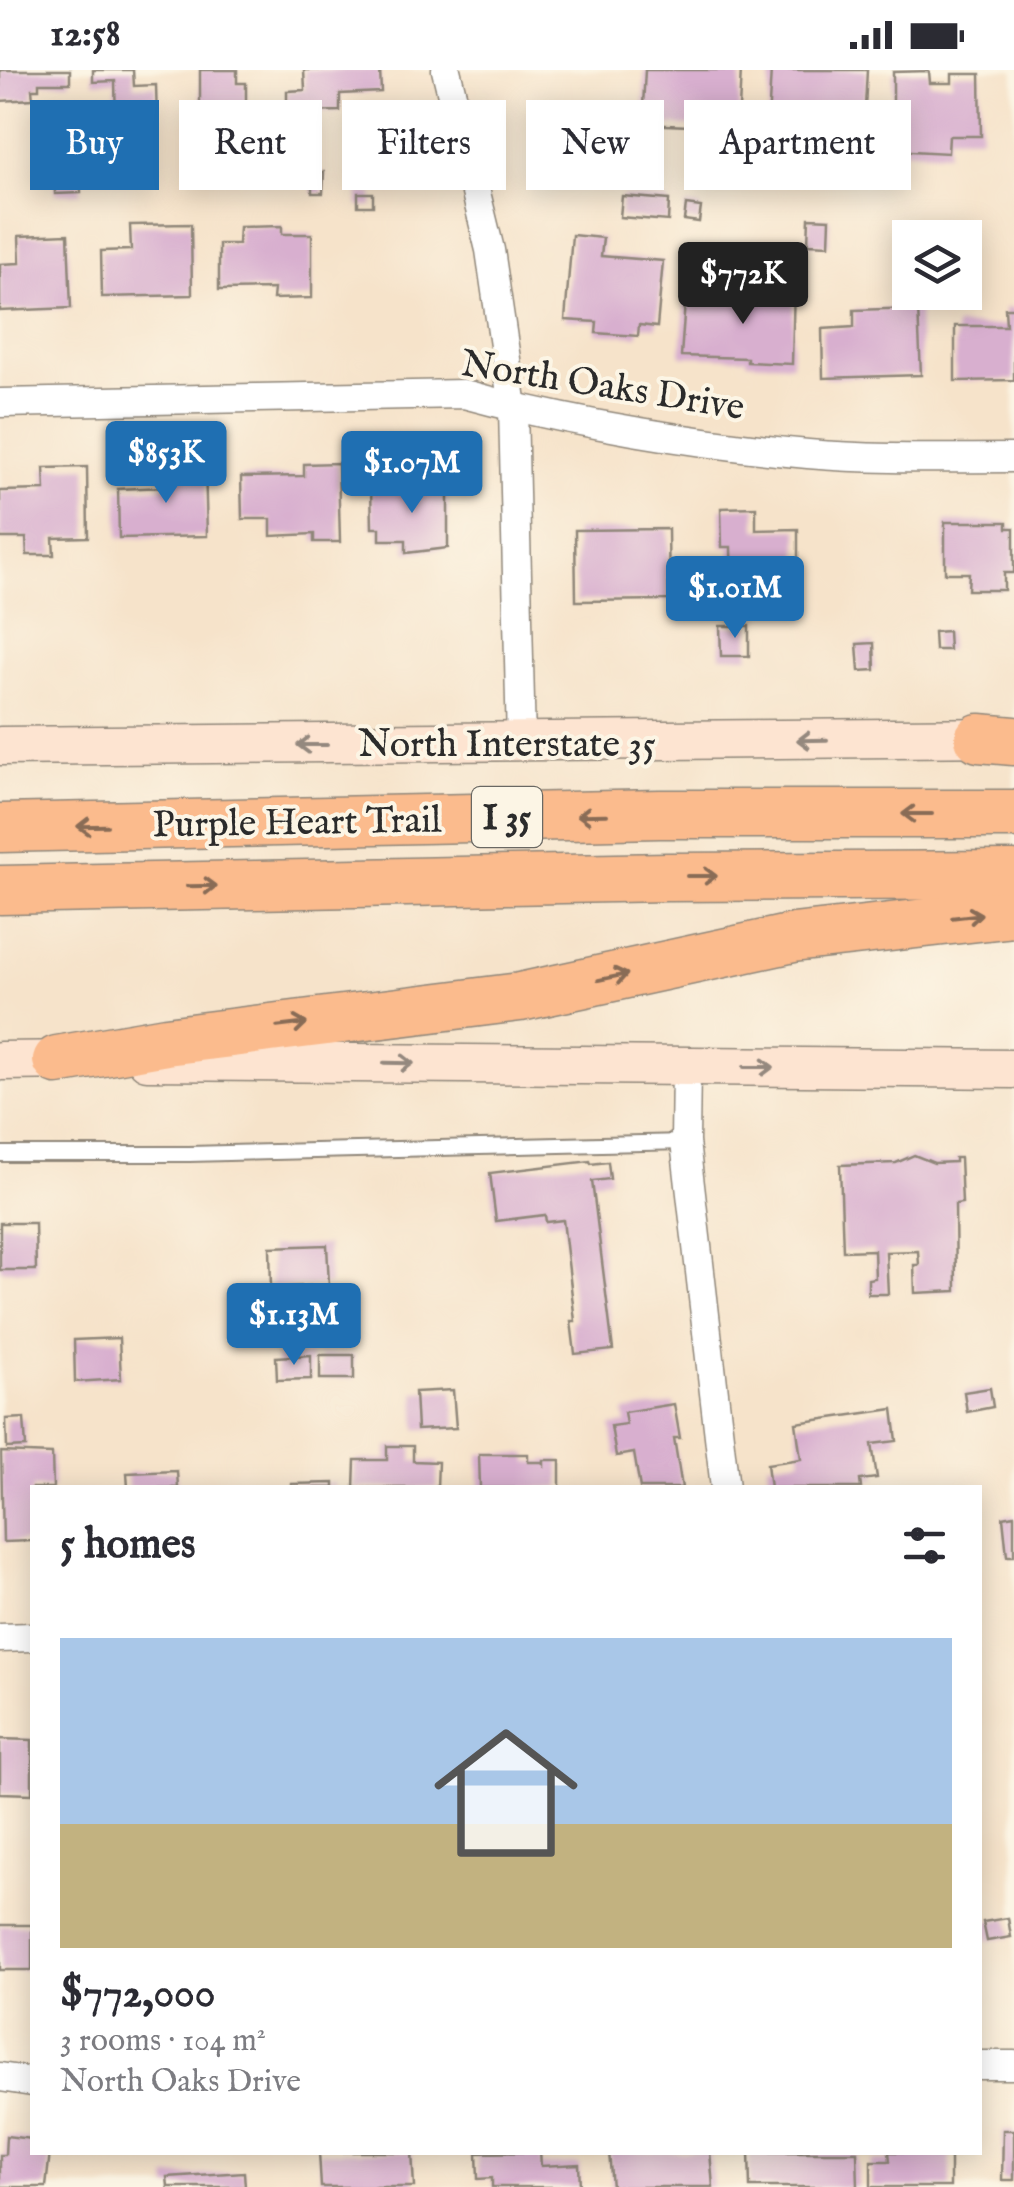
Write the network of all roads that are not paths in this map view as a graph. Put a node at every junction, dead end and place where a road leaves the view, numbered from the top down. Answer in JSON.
{"nodes":[{"id":1,"x":446,"y":70,"type":"edge"},
{"id":2,"x":0,"y":403,"type":"edge"},
{"id":3,"x":513,"y":407,"type":"junction"},
{"id":4,"x":1014,"y":458,"type":"edge"},
{"id":5,"x":1002,"y":739,"type":"edge"},
{"id":6,"x":521,"y":744,"type":"junction"},
{"id":7,"x":0,"y":746,"type":"edge"},
{"id":8,"x":1014,"y":814,"type":"edge"},
{"id":9,"x":0,"y":828,"type":"edge"},
{"id":10,"x":1014,"y":874,"type":"edge"},
{"id":11,"x":0,"y":890,"type":"edge"},
{"id":12,"x":1014,"y":913,"type":"edge"},
{"id":13,"x":57,"y":1060,"type":"junction"},
{"id":14,"x":0,"y":1061,"type":"edge"},
{"id":15,"x":686,"y":1066,"type":"junction"},
{"id":16,"x":1014,"y":1068,"type":"edge"},
{"id":17,"x":685,"y":1142,"type":"junction"},
{"id":18,"x":0,"y":1154,"type":"edge"},
{"id":19,"x":725,"y":1485,"type":"edge"},
{"id":20,"x":0,"y":1638,"type":"edge"},
{"id":21,"x":30,"y":1638,"type":"edge"},
{"id":22,"x":1014,"y":2065,"type":"edge"},
{"id":23,"x":982,"y":2066,"type":"edge"},
{"id":24,"x":0,"y":2077,"type":"edge"},
{"id":25,"x":30,"y":2082,"type":"edge"}],
"edges":[{"from":1,"to":3,"type":"street"},
{"from":2,"to":3,"type":"street","name":"North Oaks Drive"},
{"from":3,"to":4,"type":"street","name":"North Oaks Drive"},
{"from":3,"to":6,"type":"street"},
{"from":5,"to":6,"type":"main road","name":"North Interstate 35","one_way":true},
{"from":6,"to":7,"type":"main road","name":"North Interstate 35","one_way":true},
{"from":8,"to":9,"type":"highway","name":"Purple Heart Trail","number":"I 35","one_way":true},
{"from":11,"to":10,"type":"highway","name":"Purple Heart Trail","number":"I 35","one_way":true},
{"from":13,"to":12,"type":"highway","one_way":true},
{"from":13,"to":14,"type":"main road"},
{"from":13,"to":15,"type":"main road","one_way":true},
{"from":15,"to":16,"type":"main road","one_way":true},
{"from":15,"to":17,"type":"street"},
{"from":17,"to":18,"type":"lane"},
{"from":17,"to":19,"type":"street"},
{"from":20,"to":21,"type":"street"},
{"from":22,"to":23,"type":"street"},
{"from":24,"to":25,"type":"street"}]}
